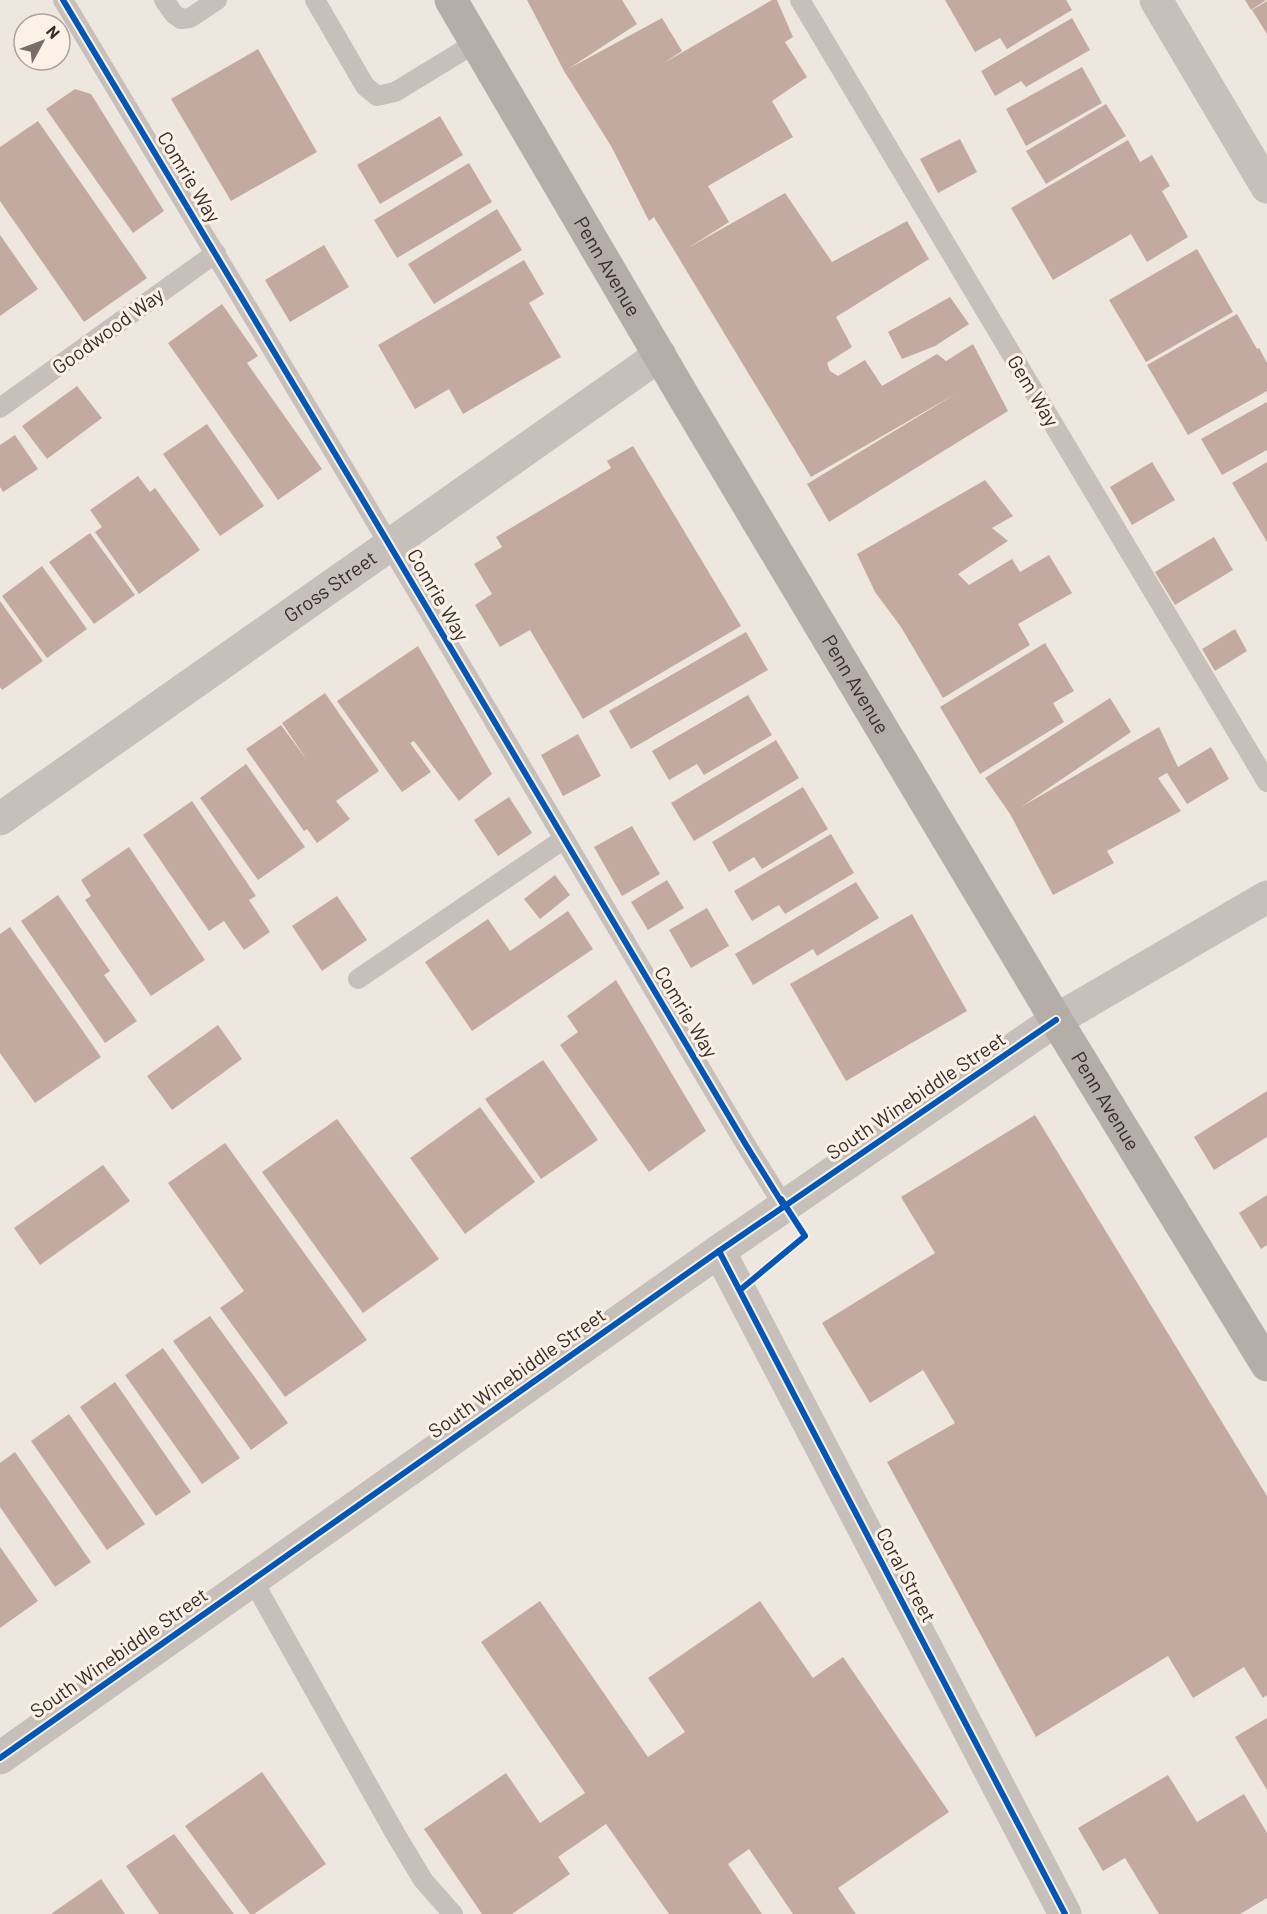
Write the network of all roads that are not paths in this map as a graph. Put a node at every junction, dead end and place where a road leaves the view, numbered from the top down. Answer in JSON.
{"nodes":[{"id":1,"x":63,"y":0,"type":"edge"},
{"id":2,"x":164,"y":0,"type":"edge"},
{"id":3,"x":217,"y":0,"type":"edge"},
{"id":4,"x":315,"y":0,"type":"edge"},
{"id":5,"x":451,"y":0,"type":"edge"},
{"id":6,"x":800,"y":0,"type":"edge"},
{"id":7,"x":1156,"y":0,"type":"edge"},
{"id":8,"x":477,"y":42,"type":"junction"},
{"id":9,"x":1267,"y":187,"type":"edge"},
{"id":10,"x":216,"y":253,"type":"junction"},
{"id":11,"x":660,"y":355,"type":"junction"},
{"id":12,"x":0,"y":408,"type":"edge"},
{"id":13,"x":389,"y":544,"type":"junction"},
{"id":14,"x":1267,"y":782,"type":"edge"},
{"id":15,"x":0,"y":819,"type":"edge"},
{"id":16,"x":564,"y":839,"type":"junction"},
{"id":17,"x":1267,"y":897,"type":"edge"},
{"id":18,"x":358,"y":979,"type":"dead end"},
{"id":19,"x":1056,"y":1020,"type":"junction"},
{"id":20,"x":784,"y":1206,"type":"junction"},
{"id":21,"x":718,"y":1251,"type":"junction"},
{"id":22,"x":1267,"y":1365,"type":"edge"},
{"id":23,"x":252,"y":1580,"type":"junction"},
{"id":24,"x":0,"y":1758,"type":"edge"},
{"id":25,"x":453,"y":1914,"type":"edge"},
{"id":26,"x":1065,"y":1914,"type":"edge"}],
"edges":[{"from":1,"to":10,"type":"lane","name":"Comrie Way"},
{"from":2,"to":3,"type":"lane"},
{"from":4,"to":8,"type":"lane"},
{"from":5,"to":8,"type":"main road","name":"Penn Avenue"},
{"from":6,"to":14,"type":"lane","name":"Gem Way"},
{"from":7,"to":9,"type":"street"},
{"from":8,"to":11,"type":"main road","name":"Penn Avenue"},
{"from":10,"to":12,"type":"lane","name":"Goodwood Way"},
{"from":10,"to":13,"type":"lane","name":"Comrie Way"},
{"from":11,"to":13,"type":"street","name":"Gross Street"},
{"from":11,"to":19,"type":"main road","name":"Penn Avenue"},
{"from":13,"to":15,"type":"street","name":"Gross Street"},
{"from":13,"to":16,"type":"lane","name":"Comrie Way"},
{"from":16,"to":18,"type":"lane"},
{"from":16,"to":20,"type":"lane","name":"Comrie Way"},
{"from":17,"to":19,"type":"street","name":"South Winebiddle Street"},
{"from":19,"to":20,"type":"street","name":"South Winebiddle Street"},
{"from":19,"to":22,"type":"main road","name":"Penn Avenue"},
{"from":20,"to":21,"type":"street","name":"South Winebiddle Street"},
{"from":21,"to":23,"type":"street","name":"South Winebiddle Street"},
{"from":21,"to":26,"type":"street","name":"Coral Street"},
{"from":23,"to":24,"type":"street","name":"South Winebiddle Street"},
{"from":23,"to":25,"type":"lane"}]}
